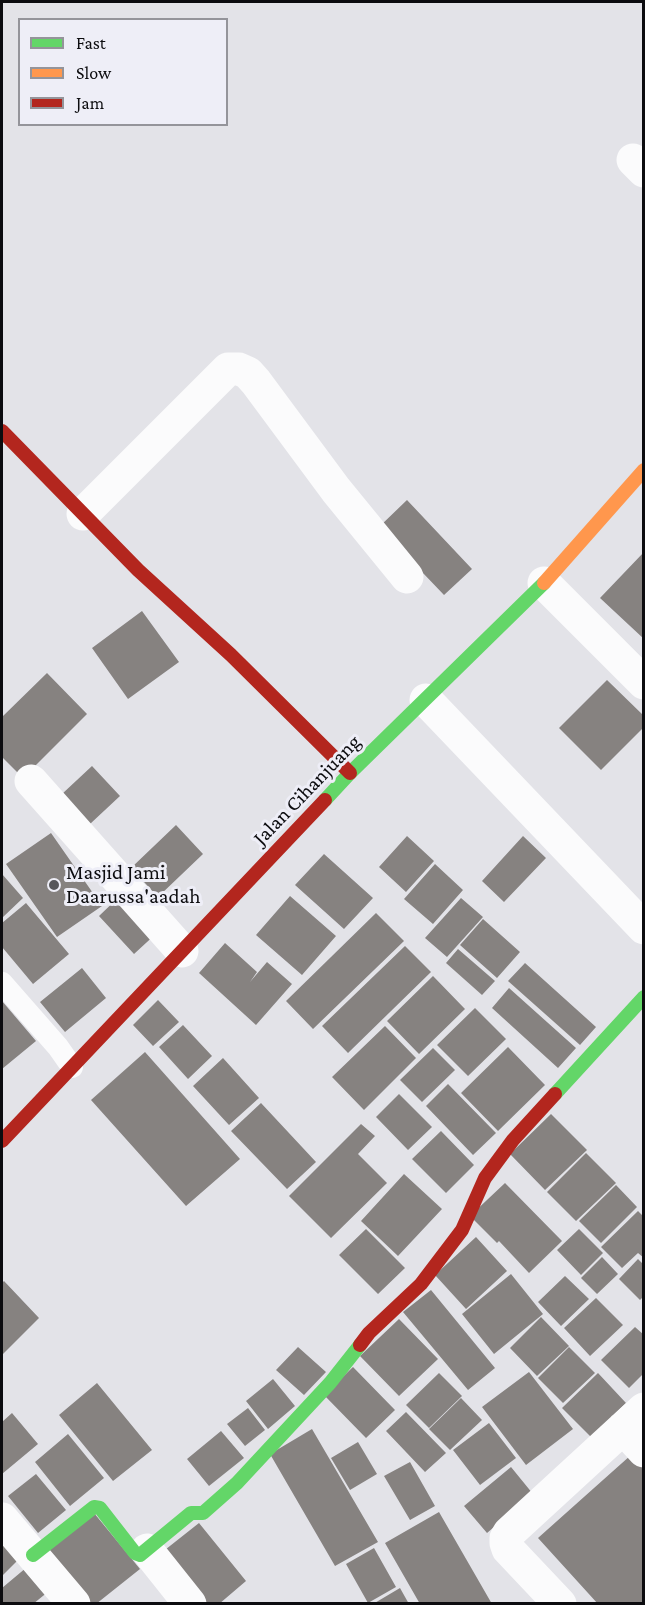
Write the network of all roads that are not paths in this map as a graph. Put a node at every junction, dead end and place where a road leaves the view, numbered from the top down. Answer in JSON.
{"nodes":[{"id":1,"x":2,"y":431,"type":"edge"},
{"id":2,"x":644,"y":470,"type":"edge"},
{"id":3,"x":83,"y":514,"type":"junction"},
{"id":4,"x":407,"y":577,"type":"dead end"},
{"id":5,"x":544,"y":583,"type":"junction"},
{"id":6,"x":644,"y":683,"type":"edge"},
{"id":7,"x":426,"y":700,"type":"junction"},
{"id":8,"x":350,"y":773,"type":"junction"},
{"id":9,"x":31,"y":781,"type":"dead end"},
{"id":10,"x":644,"y":928,"type":"edge"},
{"id":11,"x":182,"y":951,"type":"junction"},
{"id":12,"x":2,"y":983,"type":"edge"},
{"id":13,"x":644,"y":997,"type":"edge"},
{"id":14,"x":72,"y":1067,"type":"junction"},
{"id":15,"x":2,"y":1141,"type":"edge"},
{"id":16,"x":637,"y":1430,"type":"edge"},
{"id":17,"x":2,"y":1519,"type":"edge"},
{"id":18,"x":147,"y":1550,"type":"junction"},
{"id":19,"x":33,"y":1555,"type":"junction"},
{"id":20,"x":74,"y":1604,"type":"edge"},
{"id":21,"x":190,"y":1604,"type":"edge"},
{"id":22,"x":560,"y":1604,"type":"edge"}],
"edges":[{"from":1,"to":3,"type":"street"},
{"from":2,"to":5,"type":"street","name":"Jalan Cihanjuang"},
{"from":3,"to":4,"type":"street"},
{"from":3,"to":8,"type":"street"},
{"from":5,"to":6,"type":"street"},
{"from":5,"to":7,"type":"street","name":"Jalan Cihanjuang"},
{"from":7,"to":8,"type":"street","name":"Jalan Cihanjuang"},
{"from":7,"to":10,"type":"street"},
{"from":8,"to":11,"type":"street","name":"Jalan Cihanjuang"},
{"from":9,"to":11,"type":"street"},
{"from":11,"to":14,"type":"street","name":"Jalan Cihanjuang"},
{"from":12,"to":14,"type":"lane"},
{"from":13,"to":18,"type":"street"},
{"from":14,"to":15,"type":"street","name":"Jalan Cihanjuang"},
{"from":16,"to":22,"type":"street"},
{"from":17,"to":19,"type":"street"},
{"from":18,"to":19,"type":"street"},
{"from":18,"to":21,"type":"street"},
{"from":19,"to":20,"type":"street"}]}
